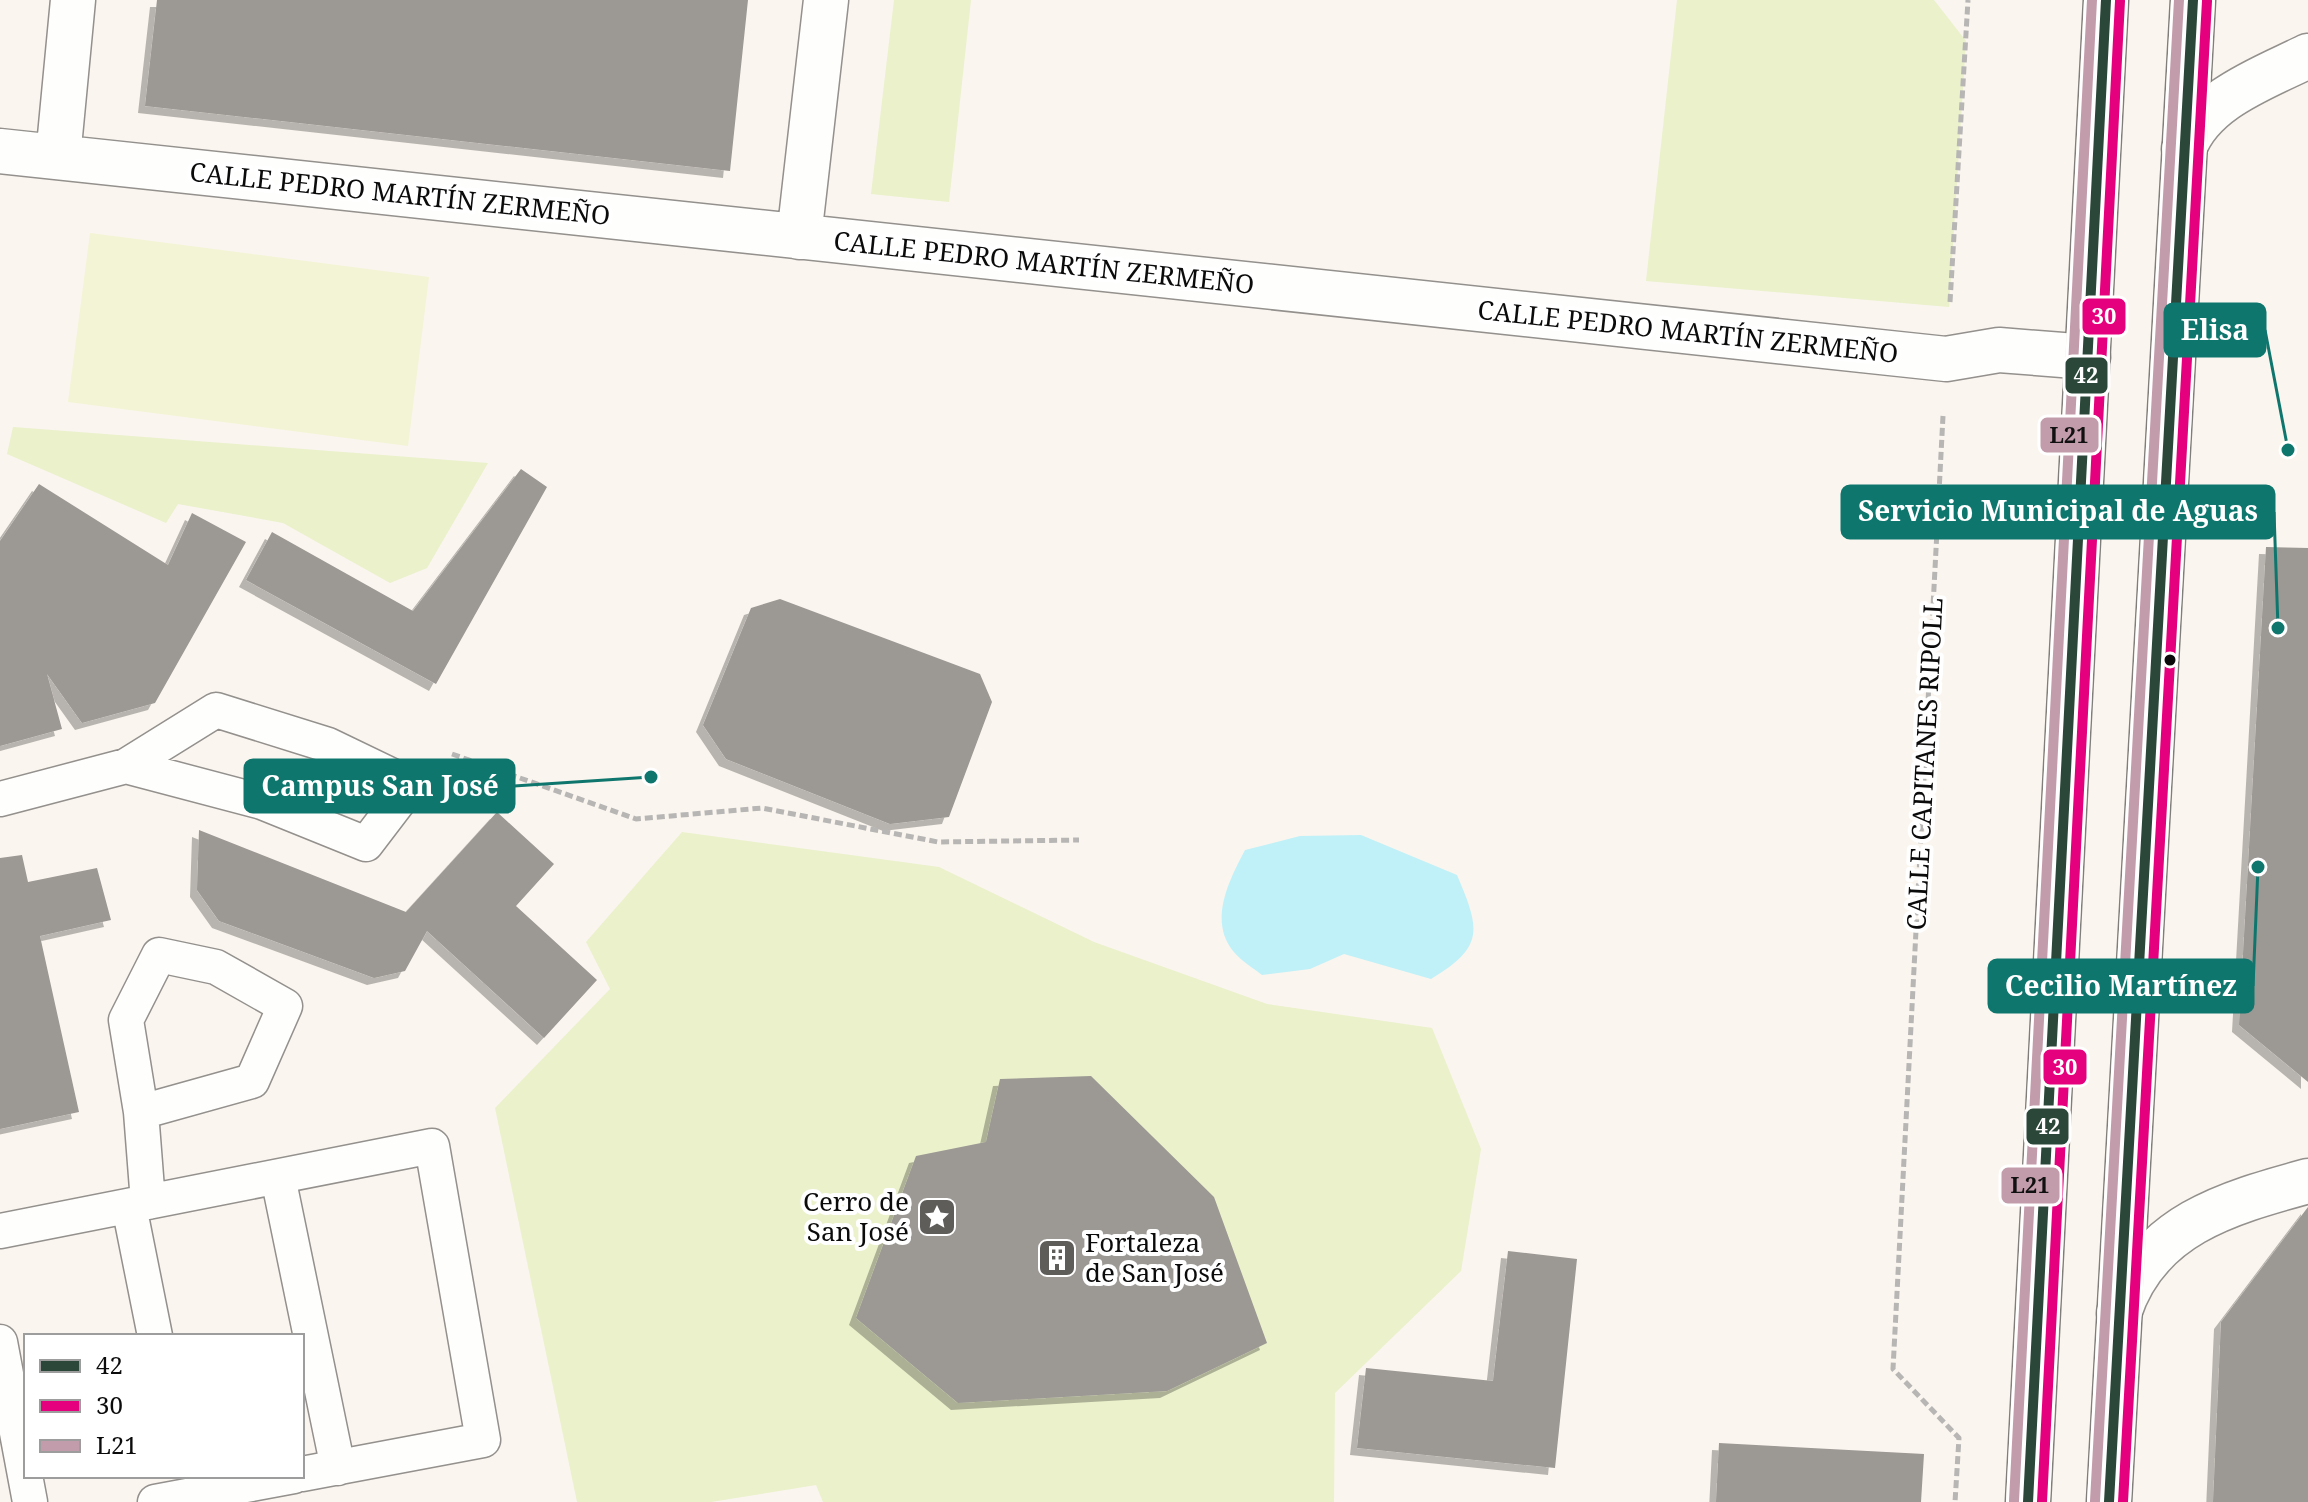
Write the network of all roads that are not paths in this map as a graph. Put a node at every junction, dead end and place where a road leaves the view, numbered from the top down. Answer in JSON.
{"nodes":[{"id":1,"x":73,"y":0,"type":"edge"},
{"id":2,"x":826,"y":0,"type":"edge"},
{"id":3,"x":2193,"y":0,"type":"edge"},
{"id":4,"x":2100,"y":10,"type":"edge"},
{"id":5,"x":2308,"y":56,"type":"edge"},
{"id":6,"x":2184,"y":149,"type":"junction"},
{"id":7,"x":0,"y":151,"type":"edge"},
{"id":8,"x":58,"y":157,"type":"junction"},
{"id":9,"x":799,"y":237,"type":"junction"},
{"id":10,"x":2088,"y":357,"type":"junction"},
{"id":11,"x":126,"y":766,"type":"junction"},
{"id":12,"x":0,"y":799,"type":"edge"},
{"id":13,"x":141,"y":1112,"type":"junction"},
{"id":14,"x":278,"y":1177,"type":"junction"},
{"id":15,"x":2308,"y":1181,"type":"edge"},
{"id":16,"x":139,"y":1204,"type":"junction"},
{"id":17,"x":0,"y":1231,"type":"edge"},
{"id":18,"x":2119,"y":1313,"type":"junction"},
{"id":19,"x":155,"y":1334,"type":"edge"},
{"id":20,"x":0,"y":1342,"type":"edge"},
{"id":21,"x":338,"y":1468,"type":"junction"},
{"id":22,"x":24,"y":1470,"type":"edge"},
{"id":23,"x":304,"y":1474,"type":"edge"},
{"id":24,"x":26,"y":1478,"type":"edge"},
{"id":25,"x":278,"y":1478,"type":"edge"},
{"id":26,"x":175,"y":1491,"type":"edge"},
{"id":27,"x":30,"y":1502,"type":"edge"},
{"id":28,"x":2028,"y":1502,"type":"edge"},
{"id":29,"x":2109,"y":1502,"type":"edge"}],
"edges":[{"from":1,"to":8,"type":"street"},
{"from":2,"to":9,"type":"street"},
{"from":3,"to":6,"type":"main road"},
{"from":4,"to":10,"type":"main road"},
{"from":5,"to":6,"type":"street"},
{"from":6,"to":18,"type":"main road"},
{"from":7,"to":8,"type":"street","name":"CALLE PEDRO MARTÍN ZERMEÑO"},
{"from":8,"to":9,"type":"street","name":"CALLE PEDRO MARTÍN ZERMEÑO"},
{"from":9,"to":10,"type":"street","name":"CALLE PEDRO MARTÍN ZERMEÑO"},
{"from":10,"to":28,"type":"main road"},
{"from":11,"to":11,"type":"lane"},
{"from":11,"to":12,"type":"lane"},
{"from":13,"to":13,"type":"lane"},
{"from":13,"to":16,"type":"lane"},
{"from":14,"to":16,"type":"lane"},
{"from":14,"to":21,"type":"lane"},
{"from":14,"to":21,"type":"lane"},
{"from":15,"to":18,"type":"street"},
{"from":16,"to":17,"type":"lane"},
{"from":16,"to":19,"type":"lane"},
{"from":18,"to":29,"type":"main road"},
{"from":20,"to":22,"type":"lane"},
{"from":21,"to":23,"type":"lane"},
{"from":24,"to":27,"type":"lane"},
{"from":25,"to":26,"type":"lane"}]}
